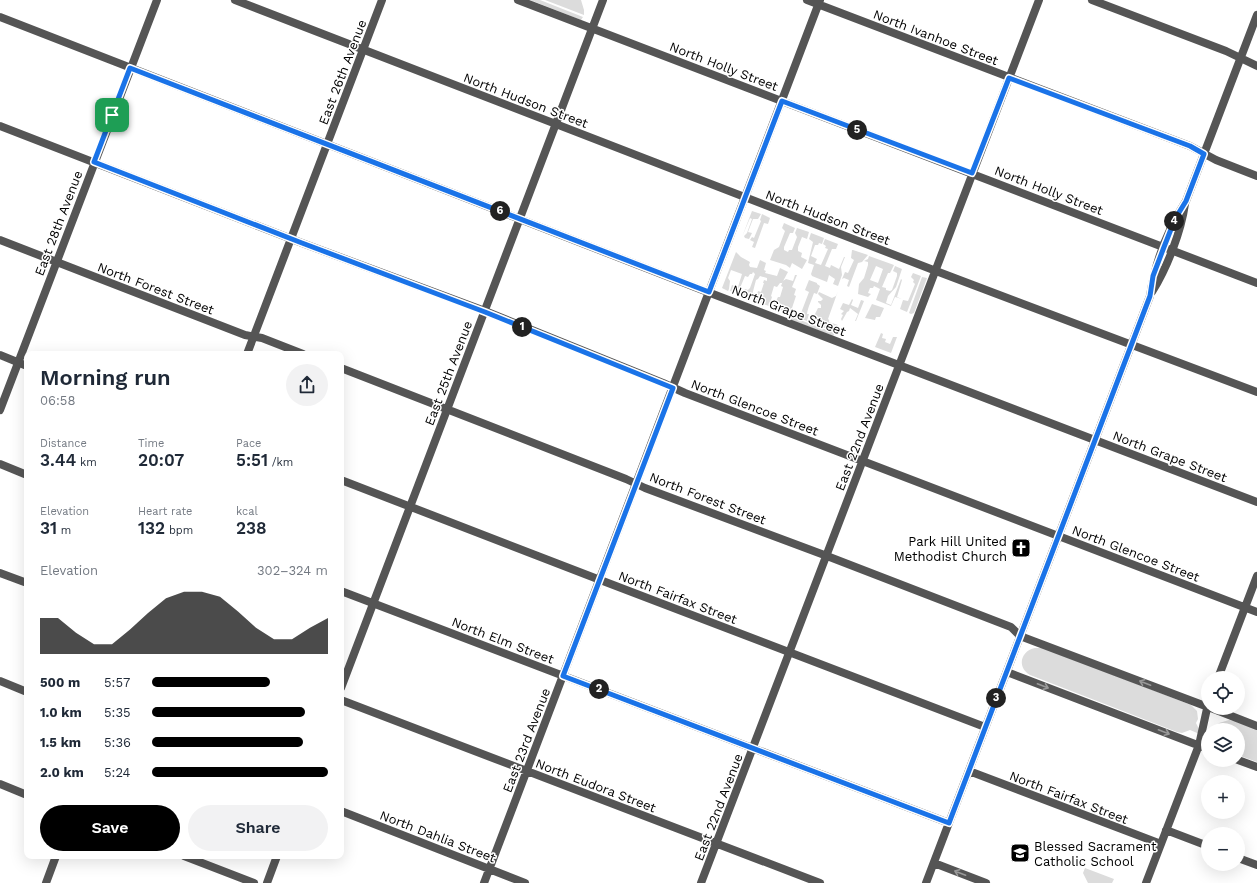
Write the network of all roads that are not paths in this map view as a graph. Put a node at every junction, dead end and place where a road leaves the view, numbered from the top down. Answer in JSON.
{"nodes":[{"id":1,"x":157,"y":0,"type":"edge"},
{"id":2,"x":235,"y":0,"type":"edge"},
{"id":3,"x":382,"y":0,"type":"edge"},
{"id":4,"x":518,"y":0,"type":"edge"},
{"id":5,"x":602,"y":0,"type":"edge"},
{"id":6,"x":806,"y":0,"type":"edge"},
{"id":7,"x":1039,"y":0,"type":"edge"},
{"id":8,"x":1092,"y":0,"type":"edge"},
{"id":9,"x":820,"y":2,"type":"edge"},
{"id":10,"x":1257,"y":15,"type":"edge"},
{"id":11,"x":0,"y":17,"type":"edge"},
{"id":12,"x":592,"y":28,"type":"junction"},
{"id":13,"x":364,"y":50,"type":"junction"},
{"id":14,"x":1241,"y":58,"type":"junction"},
{"id":15,"x":1257,"y":66,"type":"edge"},
{"id":16,"x":130,"y":68,"type":"junction"},
{"id":17,"x":1009,"y":78,"type":"junction"},
{"id":18,"x":782,"y":101,"type":"junction"},
{"id":19,"x":556,"y":124,"type":"junction"},
{"id":20,"x":0,"y":126,"type":"edge"},
{"id":21,"x":327,"y":145,"type":"junction"},
{"id":22,"x":1204,"y":154,"type":"junction"},
{"id":23,"x":94,"y":162,"type":"junction"},
{"id":24,"x":972,"y":173,"type":"junction"},
{"id":25,"x":1257,"y":176,"type":"edge"},
{"id":26,"x":745,"y":198,"type":"junction"},
{"id":27,"x":520,"y":219,"type":"junction"},
{"id":28,"x":291,"y":239,"type":"junction"},
{"id":29,"x":0,"y":240,"type":"edge"},
{"id":30,"x":1168,"y":248,"type":"junction"},
{"id":31,"x":56,"y":262,"type":"junction"},
{"id":32,"x":936,"y":271,"type":"junction"},
{"id":33,"x":1257,"y":283,"type":"edge"},
{"id":34,"x":709,"y":292,"type":"junction"},
{"id":35,"x":485,"y":312,"type":"junction"},
{"id":36,"x":254,"y":337,"type":"junction"},
{"id":37,"x":1131,"y":345,"type":"junction"},
{"id":38,"x":249,"y":351,"type":"edge"},
{"id":39,"x":295,"y":351,"type":"edge"},
{"id":40,"x":0,"y":356,"type":"edge"},
{"id":41,"x":18,"y":362,"type":"junction"},
{"id":42,"x":24,"y":365,"type":"edge"},
{"id":43,"x":900,"y":365,"type":"junction"},
{"id":44,"x":344,"y":369,"type":"edge"},
{"id":45,"x":673,"y":388,"type":"junction"},
{"id":46,"x":1257,"y":392,"type":"edge"},
{"id":47,"x":447,"y":409,"type":"junction"},
{"id":48,"x":0,"y":410,"type":"edge"},
{"id":49,"x":1095,"y":440,"type":"junction"},
{"id":50,"x":863,"y":461,"type":"junction"},
{"id":51,"x":0,"y":464,"type":"edge"},
{"id":52,"x":24,"y":474,"type":"edge"},
{"id":53,"x":344,"y":481,"type":"edge"},
{"id":54,"x":636,"y":484,"type":"junction"},
{"id":55,"x":1257,"y":502,"type":"edge"},
{"id":56,"x":410,"y":506,"type":"junction"},
{"id":57,"x":1058,"y":536,"type":"junction"},
{"id":58,"x":827,"y":556,"type":"junction"},
{"id":59,"x":0,"y":573,"type":"edge"},
{"id":60,"x":1257,"y":576,"type":"edge"},
{"id":61,"x":599,"y":580,"type":"junction"},
{"id":62,"x":24,"y":582,"type":"edge"},
{"id":63,"x":344,"y":592,"type":"edge"},
{"id":64,"x":373,"y":603,"type":"junction"},
{"id":65,"x":1245,"y":607,"type":"junction"},
{"id":66,"x":1257,"y":612,"type":"edge"},
{"id":67,"x":1020,"y":636,"type":"junction"},
{"id":68,"x":790,"y":652,"type":"junction"},
{"id":69,"x":1221,"y":671,"type":"edge"},
{"id":70,"x":1007,"y":672,"type":"junction"},
{"id":71,"x":563,"y":676,"type":"junction"},
{"id":72,"x":344,"y":680,"type":"edge"},
{"id":73,"x":0,"y":681,"type":"edge"},
{"id":74,"x":24,"y":691,"type":"edge"},
{"id":75,"x":344,"y":701,"type":"edge"},
{"id":76,"x":1201,"y":703,"type":"edge"},
{"id":77,"x":1206,"y":715,"type":"edge"},
{"id":78,"x":1230,"y":715,"type":"edge"},
{"id":79,"x":1257,"y":726,"type":"edge"},
{"id":80,"x":985,"y":727,"type":"junction"},
{"id":81,"x":1199,"y":745,"type":"junction"},
{"id":82,"x":753,"y":748,"type":"junction"},
{"id":83,"x":1245,"y":763,"type":"edge"},
{"id":84,"x":1257,"y":767,"type":"edge"},
{"id":85,"x":526,"y":771,"type":"junction"},
{"id":86,"x":969,"y":771,"type":"junction"},
{"id":87,"x":0,"y":784,"type":"edge"},
{"id":88,"x":24,"y":794,"type":"edge"},
{"id":89,"x":344,"y":812,"type":"edge"},
{"id":90,"x":949,"y":823,"type":"junction"},
{"id":91,"x":1166,"y":830,"type":"junction"},
{"id":92,"x":1201,"y":843,"type":"edge"},
{"id":93,"x":717,"y":844,"type":"junction"},
{"id":94,"x":1161,"y":844,"type":"junction"},
{"id":95,"x":55,"y":859,"type":"edge"},
{"id":96,"x":192,"y":859,"type":"edge"},
{"id":97,"x":276,"y":859,"type":"edge"},
{"id":98,"x":1245,"y":861,"type":"edge"},
{"id":99,"x":934,"y":863,"type":"junction"},
{"id":100,"x":1257,"y":865,"type":"edge"},
{"id":101,"x":489,"y":869,"type":"junction"},
{"id":102,"x":46,"y":883,"type":"edge"},
{"id":103,"x":254,"y":883,"type":"edge"},
{"id":104,"x":267,"y":883,"type":"edge"},
{"id":105,"x":484,"y":883,"type":"edge"},
{"id":106,"x":526,"y":883,"type":"edge"},
{"id":107,"x":702,"y":883,"type":"edge"},
{"id":108,"x":820,"y":883,"type":"edge"},
{"id":109,"x":926,"y":883,"type":"edge"},
{"id":110,"x":986,"y":883,"type":"edge"},
{"id":111,"x":1146,"y":883,"type":"edge"}],
"edges":[{"from":1,"to":16,"type":"street","name":"East 28th Avenue"},
{"from":2,"to":13,"type":"street","name":"North Hudson Street"},
{"from":3,"to":13,"type":"street","name":"East 26th Avenue"},
{"from":4,"to":12,"type":"street","name":"North Holly Street"},
{"from":5,"to":12,"type":"street","name":"East 25th Avenue"},
{"from":6,"to":9,"type":"street","name":"North Ivanhoe Street"},
{"from":7,"to":17,"type":"street","name":"East 22nd Avenue"},
{"from":8,"to":14,"type":"street"},
{"from":9,"to":17,"type":"street","name":"North Ivanhoe Street"},
{"from":9,"to":18,"type":"street","name":"East 23rd Avenue"},
{"from":10,"to":14,"type":"street"},
{"from":11,"to":16,"type":"street","name":"North Grape Street"},
{"from":12,"to":18,"type":"street","name":"North Holly Street"},
{"from":12,"to":19,"type":"street","name":"East 25th Avenue"},
{"from":13,"to":19,"type":"street","name":"North Hudson Street"},
{"from":13,"to":21,"type":"street","name":"East 26th Avenue"},
{"from":14,"to":15,"type":"street"},
{"from":14,"to":22,"type":"street"},
{"from":16,"to":21,"type":"street","name":"North Grape Street"},
{"from":16,"to":23,"type":"street","name":"East 28th Avenue"},
{"from":17,"to":22,"type":"street","name":"North Ivanhoe Street"},
{"from":17,"to":24,"type":"street","name":"East 22nd Avenue"},
{"from":18,"to":24,"type":"street","name":"North Holly Street"},
{"from":18,"to":26,"type":"street","name":"East 23rd Avenue"},
{"from":19,"to":26,"type":"street","name":"North Hudson Street"},
{"from":19,"to":27,"type":"street","name":"East 25th Avenue"},
{"from":20,"to":23,"type":"street","name":"North Glencoe Street"},
{"from":21,"to":27,"type":"street","name":"North Grape Street"},
{"from":21,"to":28,"type":"street","name":"East 26th Avenue"},
{"from":22,"to":25,"type":"street","name":"North Ivanhoe Street"},
{"from":22,"to":30,"type":"street"},
{"from":23,"to":28,"type":"street","name":"North Glencoe Street"},
{"from":23,"to":31,"type":"street","name":"East 28th Avenue"},
{"from":24,"to":30,"type":"street","name":"North Holly Street"},
{"from":24,"to":32,"type":"street","name":"East 22nd Avenue"},
{"from":26,"to":32,"type":"street","name":"North Hudson Street"},
{"from":26,"to":34,"type":"street","name":"East 23rd Avenue"},
{"from":27,"to":34,"type":"street","name":"North Grape Street"},
{"from":27,"to":35,"type":"street","name":"East 25th Avenue"},
{"from":28,"to":35,"type":"street","name":"North Glencoe Street"},
{"from":28,"to":36,"type":"street","name":"East 26th Avenue"},
{"from":29,"to":31,"type":"street","name":"North Forest Street"},
{"from":30,"to":33,"type":"street","name":"North Holly Street"},
{"from":30,"to":37,"type":"street"},
{"from":31,"to":36,"type":"street","name":"North Forest Street"},
{"from":31,"to":41,"type":"street","name":"East 28th Avenue"},
{"from":32,"to":37,"type":"street","name":"North Hudson Street"},
{"from":32,"to":43,"type":"street","name":"East 22nd Avenue"},
{"from":34,"to":43,"type":"street","name":"North Grape Street"},
{"from":34,"to":45,"type":"street","name":"East 23rd Avenue"},
{"from":35,"to":45,"type":"street","name":"North Glencoe Street"},
{"from":35,"to":47,"type":"street","name":"East 25th Avenue"},
{"from":36,"to":38,"type":"street","name":"East 26th Avenue"},
{"from":36,"to":39,"type":"street","name":"North Forest Street"},
{"from":37,"to":46,"type":"street","name":"North Hudson Street"},
{"from":37,"to":49,"type":"street"},
{"from":40,"to":41,"type":"street"},
{"from":41,"to":42,"type":"street"},
{"from":41,"to":48,"type":"street","name":"East 28th Avenue"},
{"from":43,"to":49,"type":"street","name":"North Grape Street"},
{"from":43,"to":50,"type":"street","name":"East 22nd Avenue"},
{"from":44,"to":47,"type":"street","name":"North Forest Street"},
{"from":45,"to":50,"type":"street","name":"North Glencoe Street"},
{"from":45,"to":54,"type":"street","name":"East 23rd Avenue"},
{"from":47,"to":54,"type":"street","name":"North Forest Street"},
{"from":47,"to":56,"type":"street","name":"East 25th Avenue"},
{"from":49,"to":55,"type":"street","name":"North Grape Street"},
{"from":49,"to":57,"type":"street"},
{"from":50,"to":57,"type":"street","name":"North Glencoe Street"},
{"from":50,"to":58,"type":"street","name":"East 22nd Avenue"},
{"from":51,"to":52,"type":"street"},
{"from":53,"to":56,"type":"street","name":"North Fairfax Street"},
{"from":54,"to":58,"type":"street","name":"North Forest Street"},
{"from":54,"to":61,"type":"street","name":"East 23rd Avenue"},
{"from":56,"to":61,"type":"street","name":"North Fairfax Street"},
{"from":56,"to":64,"type":"street","name":"East 25th Avenue"},
{"from":57,"to":65,"type":"street","name":"North Glencoe Street"},
{"from":57,"to":67,"type":"street"},
{"from":58,"to":67,"type":"street","name":"North Forest Street"},
{"from":58,"to":68,"type":"street","name":"East 22nd Avenue"},
{"from":59,"to":62,"type":"street"},
{"from":60,"to":65,"type":"street"},
{"from":61,"to":68,"type":"street","name":"North Fairfax Street"},
{"from":61,"to":71,"type":"street","name":"East 23rd Avenue"},
{"from":63,"to":64,"type":"street","name":"North Elm Street"},
{"from":64,"to":71,"type":"street","name":"North Elm Street"},
{"from":64,"to":72,"type":"street","name":"East 25th Avenue"},
{"from":65,"to":66,"type":"street","name":"North Glencoe Street"},
{"from":65,"to":69,"type":"street"},
{"from":67,"to":70,"type":"street"},
{"from":76,"to":67,"type":"street","name":"North Forest Street","one_way":true},
{"from":68,"to":80,"type":"street","name":"North Fairfax Street"},
{"from":68,"to":82,"type":"street","name":"East 22nd Avenue"},
{"from":70,"to":80,"type":"street"},
{"from":70,"to":81,"type":"street","one_way":true},
{"from":71,"to":82,"type":"street","name":"North Elm Street"},
{"from":71,"to":85,"type":"street","name":"East 23rd Avenue"},
{"from":73,"to":74,"type":"street"},
{"from":75,"to":85,"type":"street","name":"North Eudora Street"},
{"from":77,"to":81,"type":"street"},
{"from":78,"to":79,"type":"street","name":"North Forest Street"},
{"from":80,"to":86,"type":"street"},
{"from":81,"to":91,"type":"street"},
{"from":82,"to":90,"type":"street","name":"North Elm Street"},
{"from":82,"to":93,"type":"street","name":"East 22nd Avenue"},
{"from":83,"to":84,"type":"street"},
{"from":85,"to":93,"type":"street","name":"North Eudora Street"},
{"from":85,"to":101,"type":"street","name":"East 23rd Avenue"},
{"from":86,"to":90,"type":"street"},
{"from":86,"to":94,"type":"street","name":"North Fairfax Street"},
{"from":87,"to":88,"type":"street"},
{"from":89,"to":101,"type":"street","name":"North Dahlia Street"},
{"from":90,"to":99,"type":"street"},
{"from":91,"to":92,"type":"street"},
{"from":91,"to":94,"type":"street"},
{"from":93,"to":107,"type":"street","name":"East 22nd Avenue"},
{"from":93,"to":108,"type":"street","name":"North Eudora Street"},
{"from":94,"to":111,"type":"street"},
{"from":95,"to":102,"type":"street"},
{"from":96,"to":103,"type":"street"},
{"from":97,"to":104,"type":"street"},
{"from":98,"to":100,"type":"street"},
{"from":99,"to":109,"type":"street"},
{"from":110,"to":99,"type":"street","one_way":true},
{"from":101,"to":105,"type":"street","name":"East 23rd Avenue"},
{"from":101,"to":106,"type":"street","name":"North Dahlia Street"}]}
